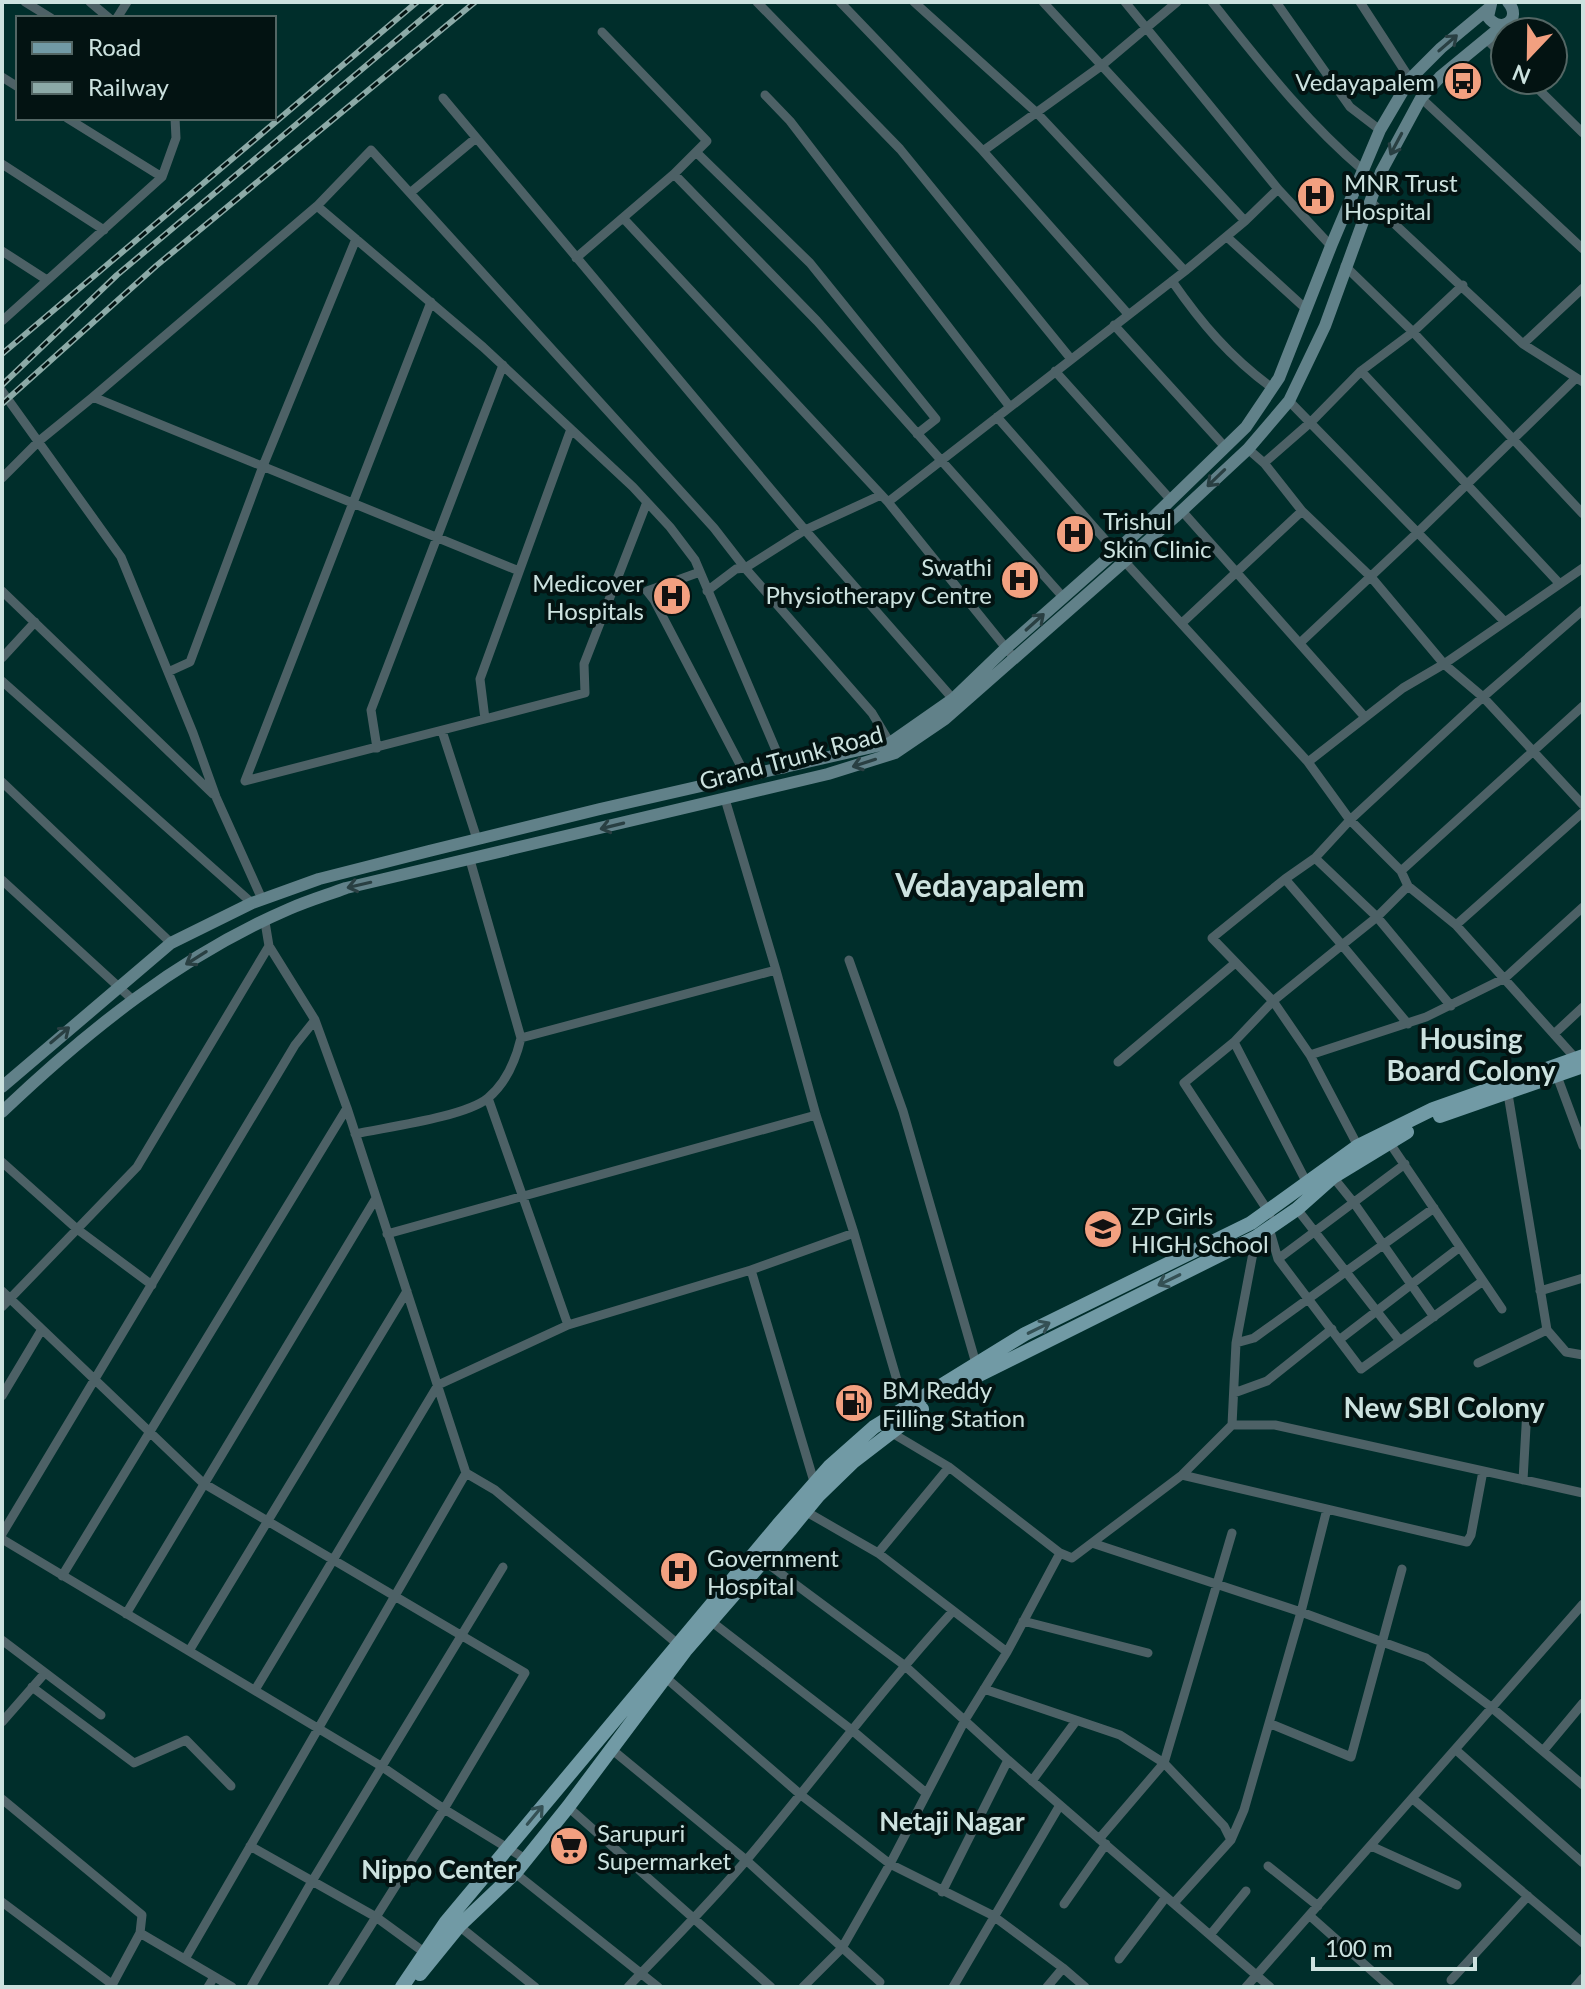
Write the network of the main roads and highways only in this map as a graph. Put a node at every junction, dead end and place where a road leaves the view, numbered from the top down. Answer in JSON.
{"nodes":[{"id":1,"x":1491,"y":5,"type":"edge"},
{"id":2,"x":1489,"y":37,"type":"edge"},
{"id":3,"x":1010,"y":654,"type":"junction"},
{"id":4,"x":482,"y":838,"type":"junction"},
{"id":5,"x":451,"y":846,"type":"junction"},
{"id":6,"x":494,"y":855,"type":"junction"},
{"id":7,"x":456,"y":864,"type":"junction"},
{"id":8,"x":280,"y":893,"type":"junction"},
{"id":9,"x":288,"y":909,"type":"junction"},
{"id":10,"x":219,"y":919,"type":"junction"},
{"id":11,"x":228,"y":939,"type":"junction"},
{"id":12,"x":1581,"y":1062,"type":"edge"},
{"id":13,"x":2,"y":1087,"type":"edge"},
{"id":14,"x":2,"y":1112,"type":"edge"},
{"id":15,"x":1361,"y":1152,"type":"junction"},
{"id":16,"x":1310,"y":1188,"type":"junction"},
{"id":17,"x":977,"y":1369,"type":"junction"},
{"id":18,"x":906,"y":1413,"type":"junction"},
{"id":19,"x":816,"y":1490,"type":"junction"},
{"id":20,"x":682,"y":1647,"type":"junction"},
{"id":21,"x":429,"y":1956,"type":"junction"},
{"id":22,"x":408,"y":1987,"type":"edge"}],
"edges":[{"from":3,"to":1,"type":"main road","one_way":true},
{"from":2,"to":3,"type":"main road","name":"Grand Trunk Road","one_way":true},
{"from":3,"to":4,"type":"main road"},
{"from":3,"to":6,"type":"main road","name":"Grand Trunk Road","one_way":true},
{"from":4,"to":5,"type":"main road"},
{"from":4,"to":6,"type":"main road"},
{"from":5,"to":7,"type":"main road"},
{"from":5,"to":8,"type":"main road"},
{"from":6,"to":7,"type":"main road","name":"Grand Trunk Road"},
{"from":7,"to":9,"type":"main road","name":"Grand Trunk Road","one_way":true},
{"from":8,"to":9,"type":"main road"},
{"from":8,"to":10,"type":"main road"},
{"from":9,"to":11,"type":"main road","name":"Grand Trunk Road"},
{"from":10,"to":11,"type":"main road"},
{"from":13,"to":10,"type":"main road","one_way":true},
{"from":11,"to":14,"type":"main road","name":"Grand Trunk Road","one_way":true},
{"from":12,"to":15,"type":"main road"},
{"from":12,"to":15,"type":"main road"},
{"from":15,"to":16,"type":"main road"},
{"from":15,"to":16,"type":"main road"},
{"from":17,"to":16,"type":"main road","one_way":true},
{"from":16,"to":17,"type":"main road","one_way":true},
{"from":17,"to":18,"type":"main road"},
{"from":18,"to":19,"type":"main road"},
{"from":18,"to":19,"type":"main road"},
{"from":19,"to":20,"type":"main road"},
{"from":19,"to":20,"type":"main road"},
{"from":21,"to":20,"type":"main road","one_way":true},
{"from":20,"to":21,"type":"main road"},
{"from":21,"to":22,"type":"main road"}]}
